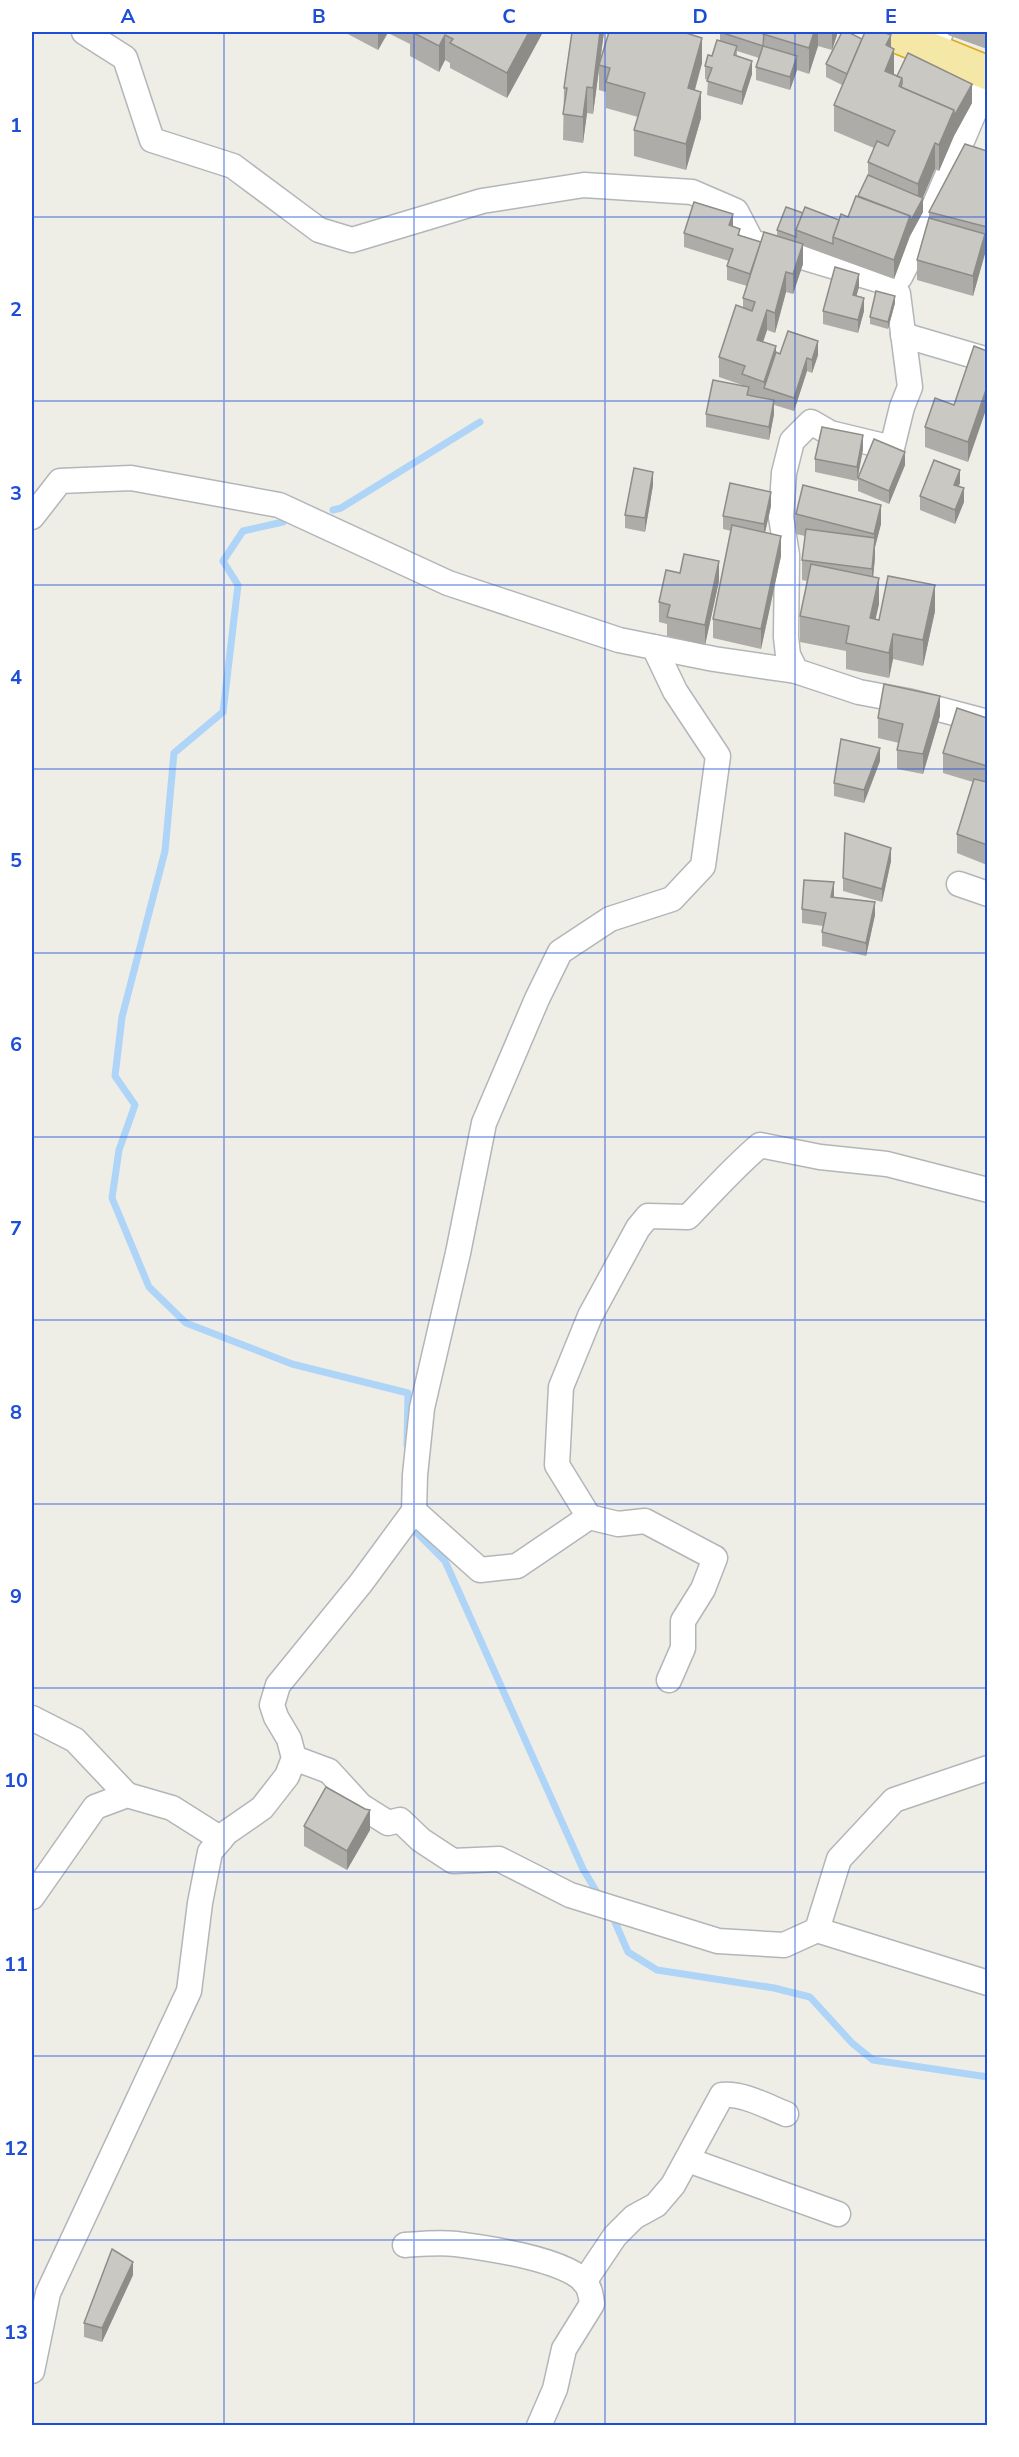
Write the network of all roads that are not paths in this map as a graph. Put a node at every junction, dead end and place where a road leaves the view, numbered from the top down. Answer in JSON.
{"nodes":[{"id":1,"x":84,"y":32,"type":"edge"},
{"id":2,"x":887,"y":32,"type":"edge"},
{"id":3,"x":937,"y":41,"type":"edge"},
{"id":4,"x":987,"y":73,"type":"edge"},
{"id":5,"x":987,"y":80,"type":"edge"},
{"id":6,"x":892,"y":284,"type":"junction"},
{"id":7,"x":903,"y":335,"type":"junction"},
{"id":8,"x":987,"y":360,"type":"edge"},
{"id":9,"x":32,"y":517,"type":"edge"},
{"id":10,"x":654,"y":647,"type":"junction"},
{"id":11,"x":796,"y":671,"type":"junction"},
{"id":12,"x":987,"y":722,"type":"edge"},
{"id":13,"x":959,"y":884,"type":"dead end"},
{"id":14,"x":987,"y":894,"type":"edge"},
{"id":15,"x":987,"y":1190,"type":"edge"},
{"id":16,"x":414,"y":1511,"type":"junction"},
{"id":17,"x":589,"y":1517,"type":"junction"},
{"id":18,"x":669,"y":1680,"type":"dead end"},
{"id":19,"x":32,"y":1718,"type":"edge"},
{"id":20,"x":294,"y":1758,"type":"junction"},
{"id":21,"x":987,"y":1768,"type":"edge"},
{"id":22,"x":127,"y":1795,"type":"junction"},
{"id":23,"x":221,"y":1839,"type":"junction"},
{"id":24,"x":32,"y":1897,"type":"edge"},
{"id":25,"x":818,"y":1930,"type":"junction"},
{"id":26,"x":987,"y":1983,"type":"edge"},
{"id":27,"x":786,"y":2114,"type":"dead end"},
{"id":28,"x":687,"y":2160,"type":"junction"},
{"id":29,"x":838,"y":2214,"type":"dead end"},
{"id":30,"x":405,"y":2245,"type":"dead end"},
{"id":31,"x":584,"y":2282,"type":"junction"},
{"id":32,"x":32,"y":2371,"type":"edge"},
{"id":33,"x":539,"y":2426,"type":"edge"}],
"edges":[{"from":1,"to":6,"type":"street"},
{"from":2,"to":3,"type":"highway"},
{"from":3,"to":4,"type":"highway"},
{"from":5,"to":6,"type":"street"},
{"from":6,"to":7,"type":"street"},
{"from":7,"to":8,"type":"street"},
{"from":7,"to":11,"type":"street"},
{"from":9,"to":10,"type":"street"},
{"from":10,"to":11,"type":"street"},
{"from":10,"to":16,"type":"street"},
{"from":11,"to":12,"type":"street"},
{"from":13,"to":14,"type":"street"},
{"from":15,"to":17,"type":"street"},
{"from":16,"to":17,"type":"street"},
{"from":16,"to":20,"type":"street"},
{"from":17,"to":18,"type":"street"},
{"from":19,"to":22,"type":"street"},
{"from":20,"to":23,"type":"street"},
{"from":20,"to":25,"type":"street"},
{"from":21,"to":25,"type":"street"},
{"from":22,"to":23,"type":"street"},
{"from":22,"to":24,"type":"street"},
{"from":23,"to":32,"type":"street"},
{"from":25,"to":26,"type":"street"},
{"from":27,"to":28,"type":"street"},
{"from":28,"to":29,"type":"street"},
{"from":28,"to":31,"type":"street"},
{"from":30,"to":31,"type":"street"},
{"from":31,"to":33,"type":"street"}]}
